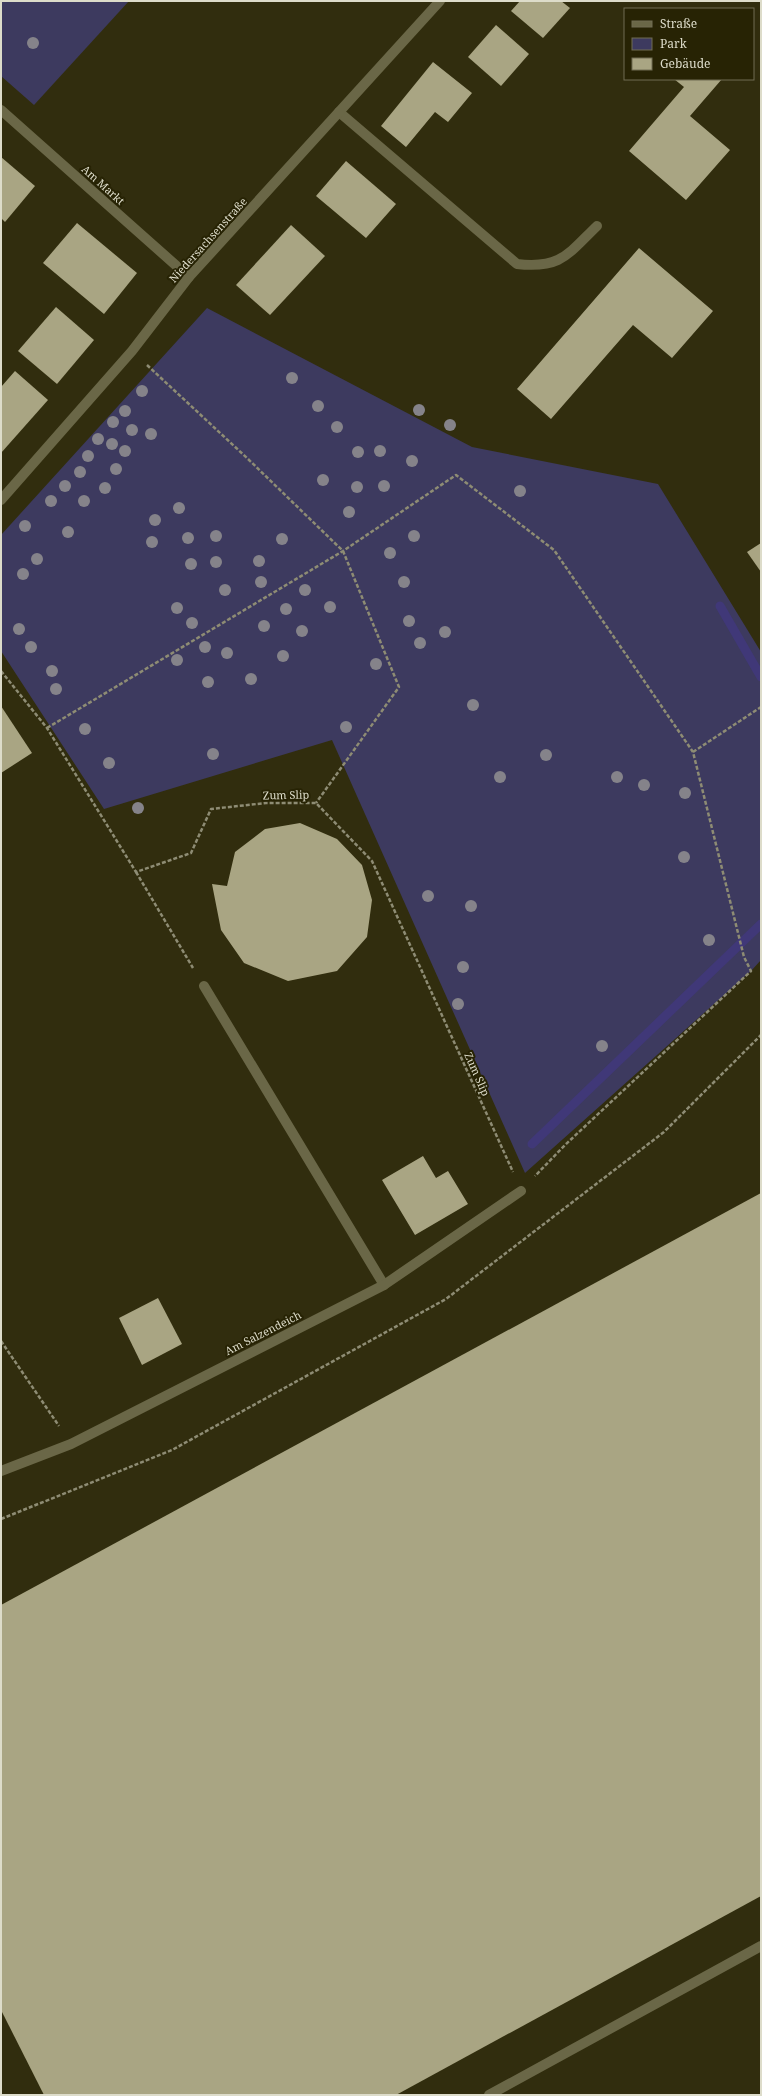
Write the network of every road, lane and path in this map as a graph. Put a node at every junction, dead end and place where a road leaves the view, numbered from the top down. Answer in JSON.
{"nodes":[{"id":1,"x":440,"y":1,"type":"edge"},
{"id":2,"x":1,"y":110,"type":"edge"},
{"id":3,"x":339,"y":112,"type":"junction"},
{"id":4,"x":597,"y":226,"type":"dead end"},
{"id":5,"x":189,"y":277,"type":"junction"},
{"id":6,"x":132,"y":351,"type":"junction"},
{"id":7,"x":1,"y":500,"type":"edge"},
{"id":8,"x":343,"y":551,"type":"junction"},
{"id":9,"x":1,"y":671,"type":"edge"},
{"id":10,"x":761,"y":707,"type":"edge"},
{"id":11,"x":47,"y":728,"type":"junction"},
{"id":12,"x":693,"y":752,"type":"junction"},
{"id":13,"x":316,"y":803,"type":"junction"},
{"id":14,"x":136,"y":872,"type":"junction"},
{"id":15,"x":204,"y":986,"type":"joint"},
{"id":16,"x":761,"y":1036,"type":"edge"},
{"id":17,"x":521,"y":1190,"type":"junction"},
{"id":18,"x":384,"y":1285,"type":"junction"},
{"id":19,"x":1,"y":1341,"type":"edge"},
{"id":20,"x":71,"y":1444,"type":"junction"},
{"id":21,"x":1,"y":1471,"type":"edge"},
{"id":22,"x":1,"y":1519,"type":"edge"},
{"id":23,"x":761,"y":1946,"type":"edge"},
{"id":24,"x":489,"y":2095,"type":"edge"}],
"edges":[{"from":1,"to":3,"type":"street","name":"Niedersachsenstraße"},
{"from":2,"to":5,"type":"street","name":"Am Markt"},
{"from":3,"to":4,"type":"street"},
{"from":3,"to":5,"type":"street","name":"Niedersachsenstraße"},
{"from":5,"to":6,"type":"street","name":"Niedersachsenstraße"},
{"from":6,"to":7,"type":"street","name":"Niedersachsenstraße"},
{"from":6,"to":8,"type":"path"},
{"from":8,"to":11,"type":"path"},
{"from":8,"to":12,"type":"path"},
{"from":8,"to":13,"type":"path"},
{"from":9,"to":11,"type":"path"},
{"from":10,"to":12,"type":"path"},
{"from":11,"to":14,"type":"path"},
{"from":12,"to":17,"type":"path"},
{"from":13,"to":14,"type":"path","name":"Zum Slip"},
{"from":13,"to":17,"type":"path","name":"Zum Slip"},
{"from":14,"to":15,"type":"path"},
{"from":15,"to":18,"type":"street"},
{"from":16,"to":22,"type":"path"},
{"from":17,"to":18,"type":"street","name":"Am Salzendeich"},
{"from":18,"to":20,"type":"street","name":"Am Salzendeich"},
{"from":19,"to":20,"type":"path"},
{"from":20,"to":21,"type":"street","name":"Am Salzendeich"},
{"from":23,"to":24,"type":"street"}]}
